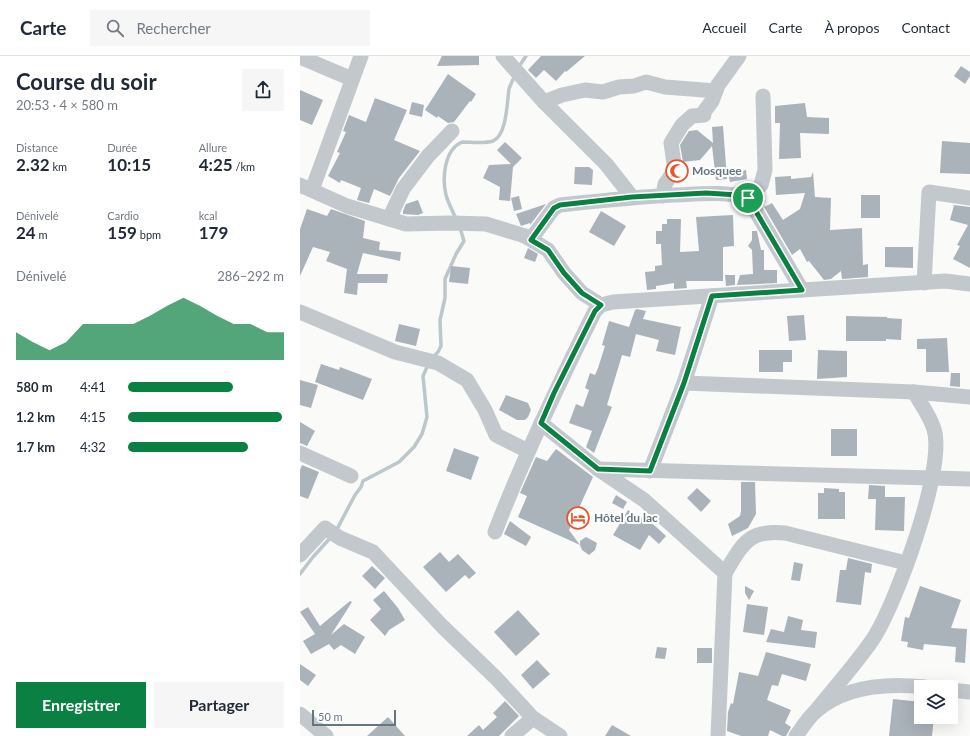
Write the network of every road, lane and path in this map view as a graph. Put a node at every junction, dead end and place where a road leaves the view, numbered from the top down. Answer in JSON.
{"nodes":[{"id":1,"x":361,"y":56,"type":"edge"},
{"id":2,"x":503,"y":56,"type":"edge"},
{"id":3,"x":739,"y":56,"type":"edge"},
{"id":4,"x":300,"y":57,"type":"edge"},
{"id":5,"x":352,"y":79,"type":"junction"},
{"id":6,"x":716,"y":91,"type":"junction"},
{"id":7,"x":763,"y":96,"type":"dead end"},
{"id":8,"x":544,"y":102,"type":"junction"},
{"id":9,"x":452,"y":131,"type":"dead end"},
{"id":10,"x":306,"y":188,"type":"edge"},
{"id":11,"x":663,"y":196,"type":"junction"},
{"id":12,"x":632,"y":197,"type":"junction"},
{"id":13,"x":748,"y":198,"type":"junction"},
{"id":14,"x":970,"y":198,"type":"edge"},
{"id":15,"x":389,"y":219,"type":"junction"},
{"id":16,"x":531,"y":240,"type":"junction"},
{"id":17,"x":924,"y":283,"type":"junction"},
{"id":18,"x":970,"y":284,"type":"edge"},
{"id":19,"x":802,"y":290,"type":"junction"},
{"id":20,"x":712,"y":296,"type":"junction"},
{"id":21,"x":601,"y":305,"type":"junction"},
{"id":22,"x":300,"y":312,"type":"edge"},
{"id":23,"x":684,"y":383,"type":"junction"},
{"id":24,"x":914,"y":392,"type":"junction"},
{"id":25,"x":970,"y":397,"type":"edge"},
{"id":26,"x":541,"y":423,"type":"junction"},
{"id":27,"x":528,"y":451,"type":"junction"},
{"id":28,"x":300,"y":453,"type":"edge"},
{"id":29,"x":598,"y":469,"type":"junction"},
{"id":30,"x":650,"y":471,"type":"junction"},
{"id":31,"x":351,"y":476,"type":"dead end"},
{"id":32,"x":933,"y":477,"type":"junction"},
{"id":33,"x":970,"y":479,"type":"edge"},
{"id":34,"x":494,"y":532,"type":"dead end"},
{"id":35,"x":300,"y":555,"type":"edge"},
{"id":36,"x":906,"y":563,"type":"junction"},
{"id":37,"x":725,"y":574,"type":"junction"},
{"id":38,"x":914,"y":686,"type":"edge"},
{"id":39,"x":958,"y":691,"type":"edge"},
{"id":40,"x":970,"y":692,"type":"edge"},
{"id":41,"x":815,"y":712,"type":"junction"},
{"id":42,"x":300,"y":714,"type":"edge"},
{"id":43,"x":533,"y":718,"type":"junction"},
{"id":44,"x":326,"y":736,"type":"edge"},
{"id":45,"x":512,"y":736,"type":"edge"},
{"id":46,"x":560,"y":736,"type":"edge"},
{"id":47,"x":718,"y":736,"type":"edge"},
{"id":48,"x":796,"y":736,"type":"edge"}],
"edges":[{"from":1,"to":5,"type":"street"},
{"from":2,"to":8,"type":"street"},
{"from":3,"to":6,"type":"street"},
{"from":4,"to":5,"type":"street"},
{"from":5,"to":10,"type":"street"},
{"from":6,"to":8,"type":"street"},
{"from":6,"to":11,"type":"street"},
{"from":7,"to":13,"type":"street"},
{"from":8,"to":12,"type":"street"},
{"from":9,"to":15,"type":"street"},
{"from":10,"to":15,"type":"street"},
{"from":11,"to":12,"type":"street"},
{"from":11,"to":13,"type":"street"},
{"from":12,"to":16,"type":"street"},
{"from":13,"to":19,"type":"street"},
{"from":14,"to":17,"type":"street"},
{"from":15,"to":16,"type":"street"},
{"from":16,"to":21,"type":"street"},
{"from":17,"to":18,"type":"street"},
{"from":17,"to":19,"type":"street"},
{"from":19,"to":20,"type":"street"},
{"from":20,"to":21,"type":"street"},
{"from":20,"to":23,"type":"street"},
{"from":21,"to":26,"type":"street"},
{"from":22,"to":27,"type":"street"},
{"from":23,"to":24,"type":"street"},
{"from":23,"to":30,"type":"street"},
{"from":24,"to":25,"type":"street"},
{"from":24,"to":32,"type":"street"},
{"from":26,"to":27,"type":"street"},
{"from":26,"to":29,"type":"street"},
{"from":27,"to":34,"type":"street"},
{"from":28,"to":31,"type":"street"},
{"from":29,"to":30,"type":"street"},
{"from":29,"to":37,"type":"street"},
{"from":30,"to":32,"type":"street"},
{"from":32,"to":33,"type":"street"},
{"from":32,"to":36,"type":"street"},
{"from":35,"to":43,"type":"street"},
{"from":36,"to":37,"type":"street"},
{"from":36,"to":41,"type":"street"},
{"from":37,"to":47,"type":"street"},
{"from":38,"to":41,"type":"street"},
{"from":39,"to":40,"type":"street"},
{"from":41,"to":48,"type":"street"},
{"from":42,"to":44,"type":"street"},
{"from":43,"to":45,"type":"street"},
{"from":43,"to":46,"type":"street"}]}
